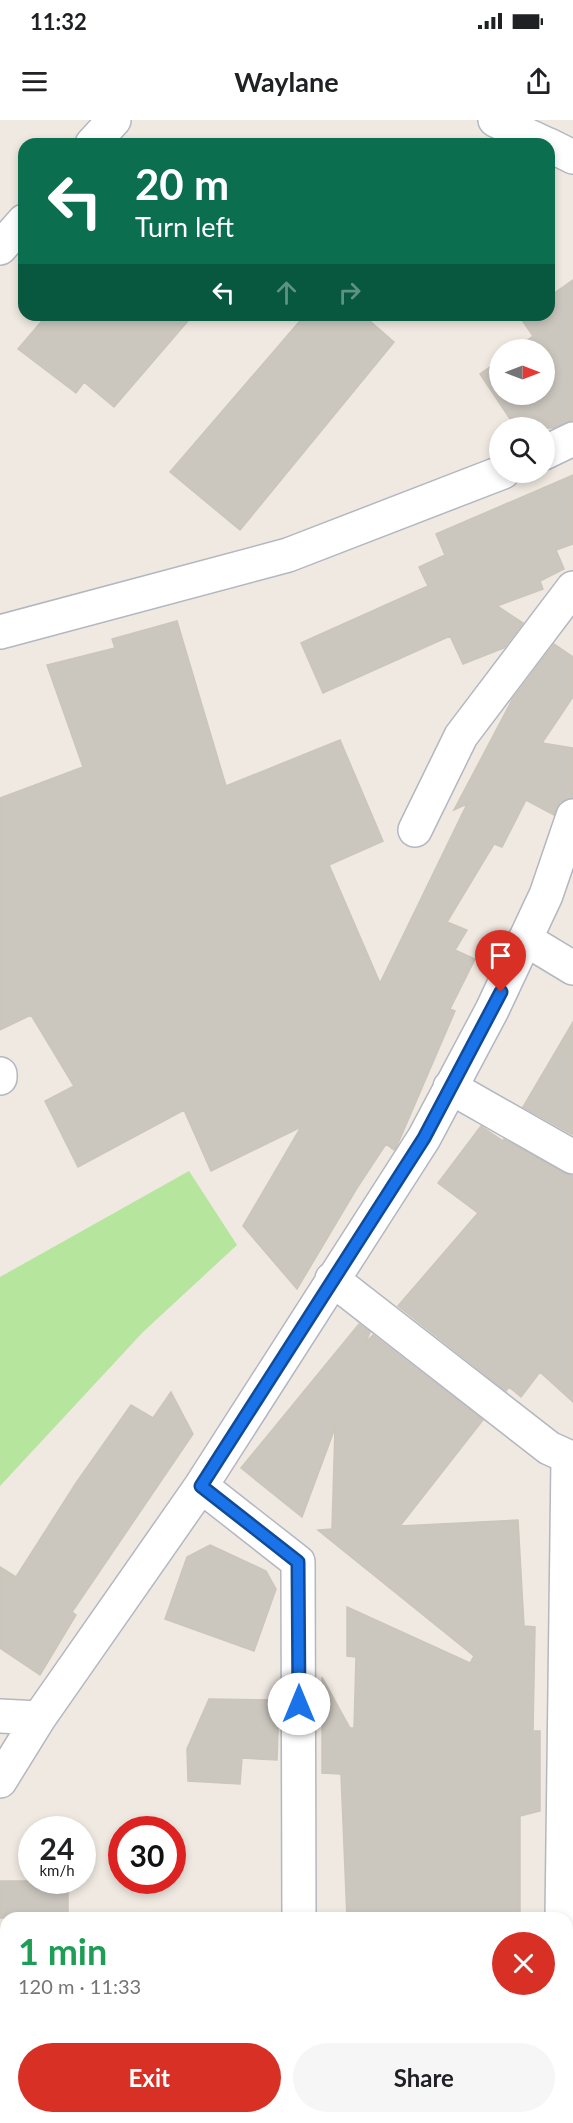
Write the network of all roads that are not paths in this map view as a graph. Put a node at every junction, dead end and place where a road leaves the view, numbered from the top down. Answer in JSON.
{"nodes":[{"id":1,"x":114,"y":120,"type":"edge"},
{"id":2,"x":495,"y":120,"type":"edge"},
{"id":3,"x":98,"y":138,"type":"edge"},
{"id":4,"x":533,"y":138,"type":"edge"},
{"id":5,"x":555,"y":148,"type":"edge"},
{"id":6,"x":573,"y":157,"type":"edge"},
{"id":7,"x":18,"y":228,"type":"edge"},
{"id":8,"x":0,"y":248,"type":"edge"},
{"id":9,"x":573,"y":439,"type":"edge"},
{"id":10,"x":555,"y":448,"type":"edge"},
{"id":11,"x":489,"y":477,"type":"edge"},
{"id":12,"x":573,"y":588,"type":"edge"},
{"id":13,"x":0,"y":632,"type":"edge"},
{"id":14,"x":573,"y":816,"type":"edge"},
{"id":15,"x":415,"y":830,"type":"dead end"},
{"id":16,"x":525,"y":939,"type":"junction"},
{"id":17,"x":573,"y":968,"type":"edge"},
{"id":18,"x":450,"y":1087,"type":"junction"},
{"id":19,"x":573,"y":1157,"type":"edge"},
{"id":20,"x":332,"y":1279,"type":"junction"},
{"id":21,"x":570,"y":1459,"type":"edge"},
{"id":22,"x":201,"y":1486,"type":"junction"},
{"id":23,"x":0,"y":1716,"type":"edge"},
{"id":24,"x":39,"y":1718,"type":"junction"},
{"id":25,"x":0,"y":1781,"type":"edge"},
{"id":26,"x":299,"y":1912,"type":"edge"},
{"id":27,"x":562,"y":1912,"type":"edge"}],
"edges":[{"from":1,"to":3,"type":"street"},
{"from":2,"to":4,"type":"street"},
{"from":5,"to":6,"type":"street"},
{"from":7,"to":8,"type":"street"},
{"from":9,"to":10,"type":"street"},
{"from":11,"to":13,"type":"street"},
{"from":12,"to":15,"type":"street"},
{"from":14,"to":16,"type":"street"},
{"from":16,"to":17,"type":"street"},
{"from":16,"to":18,"type":"street"},
{"from":18,"to":19,"type":"street"},
{"from":18,"to":20,"type":"street"},
{"from":20,"to":21,"type":"street"},
{"from":20,"to":22,"type":"street"},
{"from":21,"to":27,"type":"street"},
{"from":22,"to":24,"type":"street"},
{"from":22,"to":26,"type":"street"},
{"from":23,"to":24,"type":"street"},
{"from":24,"to":25,"type":"street"}]}
